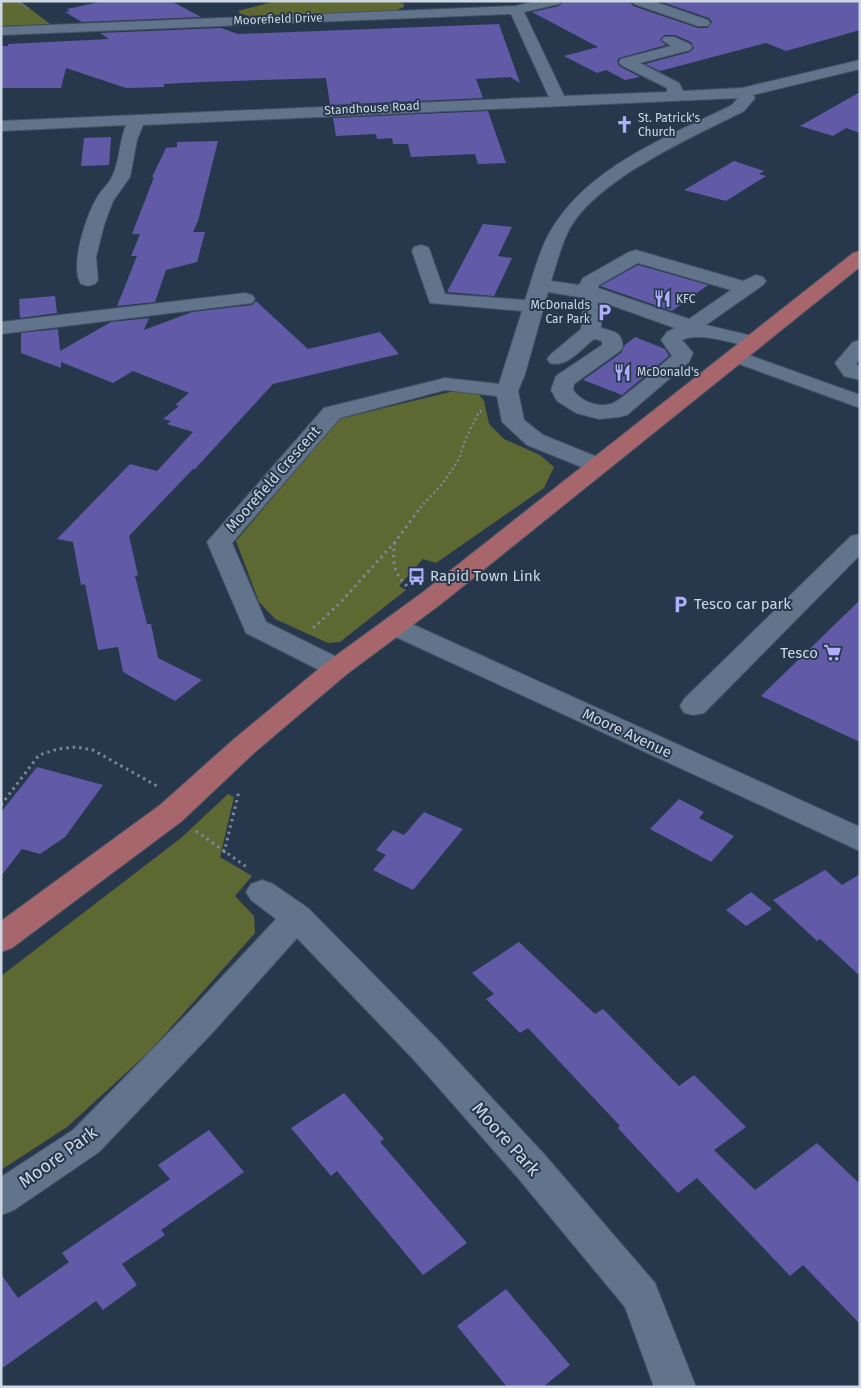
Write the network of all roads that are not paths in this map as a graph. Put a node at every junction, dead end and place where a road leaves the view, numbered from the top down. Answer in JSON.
{"nodes":[{"id":1,"x":408,"y":1,"type":"edge"},
{"id":2,"x":554,"y":1,"type":"edge"},
{"id":3,"x":639,"y":1,"type":"edge"},
{"id":4,"x":237,"y":8,"type":"dead end"},
{"id":5,"x":516,"y":10,"type":"junction"},
{"id":6,"x":434,"y":14,"type":"junction"},
{"id":7,"x":196,"y":22,"type":"junction"},
{"id":8,"x":704,"y":23,"type":"dead end"},
{"id":9,"x":1,"y":30,"type":"edge"},
{"id":10,"x":669,"y":40,"type":"dead end"},
{"id":11,"x":860,"y":64,"type":"edge"},
{"id":12,"x":742,"y":93,"type":"junction"},
{"id":13,"x":676,"y":96,"type":"junction"},
{"id":14,"x":558,"y":100,"type":"junction"},
{"id":15,"x":138,"y":119,"type":"junction"},
{"id":16,"x":1,"y":126,"type":"edge"},
{"id":17,"x":421,"y":251,"type":"dead end"},
{"id":18,"x":860,"y":257,"type":"edge"},
{"id":19,"x":88,"y":280,"type":"dead end"},
{"id":20,"x":539,"y":285,"type":"junction"},
{"id":21,"x":593,"y":293,"type":"junction"},
{"id":22,"x":245,"y":299,"type":"dead end"},
{"id":23,"x":533,"y":306,"type":"junction"},
{"id":24,"x":1,"y":328,"type":"edge"},
{"id":25,"x":698,"y":328,"type":"junction"},
{"id":26,"x":591,"y":331,"type":"junction"},
{"id":27,"x":860,"y":346,"type":"edge"},
{"id":28,"x":745,"y":349,"type":"junction"},
{"id":29,"x":557,"y":359,"type":"dead end"},
{"id":30,"x":860,"y":374,"type":"edge"},
{"id":31,"x":508,"y":397,"type":"junction"},
{"id":32,"x":860,"y":402,"type":"edge"},
{"id":33,"x":597,"y":464,"type":"junction"},
{"id":34,"x":860,"y":540,"type":"edge"},
{"id":35,"x":394,"y":626,"type":"junction"},
{"id":36,"x":337,"y":668,"type":"junction"},
{"id":37,"x":694,"y":706,"type":"dead end"},
{"id":38,"x":860,"y":840,"type":"edge"},
{"id":39,"x":262,"y":892,"type":"road end"},
{"id":40,"x":297,"y":917,"type":"junction"},
{"id":41,"x":1,"y":939,"type":"edge"},
{"id":42,"x":1,"y":1198,"type":"edge"},
{"id":43,"x":675,"y":1387,"type":"edge"}],
"edges":[{"from":1,"to":6,"type":"street"},
{"from":2,"to":5,"type":"street","name":"Moorefield Drive"},
{"from":3,"to":8,"type":"street"},
{"from":4,"to":7,"type":"street"},
{"from":5,"to":6,"type":"street","name":"Moorefield Drive"},
{"from":5,"to":14,"type":"street"},
{"from":6,"to":7,"type":"street","name":"Moorefield Drive"},
{"from":7,"to":9,"type":"street","name":"Moorefield Drive"},
{"from":10,"to":13,"type":"street"},
{"from":11,"to":12,"type":"street","name":"Standhouse Road"},
{"from":12,"to":13,"type":"street","name":"Standhouse Road"},
{"from":12,"to":20,"type":"street"},
{"from":13,"to":14,"type":"street","name":"Standhouse Road"},
{"from":14,"to":15,"type":"street","name":"Standhouse Road"},
{"from":15,"to":16,"type":"street","name":"Standhouse Road"},
{"from":15,"to":19,"type":"street"},
{"from":17,"to":23,"type":"street"},
{"from":18,"to":28,"type":"main road"},
{"from":20,"to":21,"type":"street"},
{"from":20,"to":23,"type":"street"},
{"from":21,"to":25,"type":"street"},
{"from":21,"to":25,"type":"street"},
{"from":21,"to":26,"type":"street"},
{"from":22,"to":24,"type":"street"},
{"from":23,"to":31,"type":"street"},
{"from":25,"to":26,"type":"street"},
{"from":25,"to":28,"type":"street"},
{"from":26,"to":29,"type":"street"},
{"from":27,"to":30,"type":"street"},
{"from":28,"to":32,"type":"street"},
{"from":28,"to":33,"type":"main road"},
{"from":31,"to":33,"type":"street"},
{"from":31,"to":36,"type":"street","name":"Moorefield Crescent"},
{"from":33,"to":35,"type":"main road"},
{"from":34,"to":37,"type":"street"},
{"from":35,"to":36,"type":"main road"},
{"from":35,"to":38,"type":"street","name":"Moore Avenue"},
{"from":36,"to":41,"type":"main road"},
{"from":39,"to":40,"type":"street","name":"Moore Park"},
{"from":40,"to":42,"type":"street","name":"Moore Park"},
{"from":40,"to":43,"type":"street","name":"Moore Park"}]}
